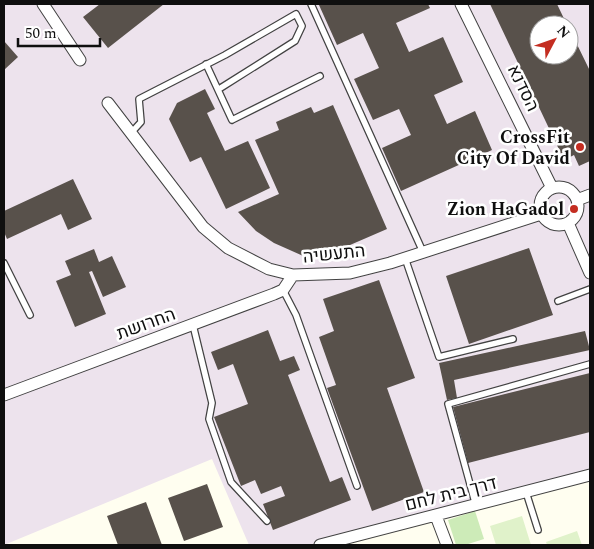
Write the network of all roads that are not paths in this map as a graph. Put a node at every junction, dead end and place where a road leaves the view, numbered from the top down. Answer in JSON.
{"nodes":[{"id":1,"x":43,"y":4,"type":"edge"},
{"id":2,"x":311,"y":4,"type":"edge"},
{"id":3,"x":461,"y":4,"type":"edge"},
{"id":4,"x":80,"y":60,"type":"dead end"},
{"id":5,"x":206,"y":64,"type":"junction"},
{"id":6,"x":320,"y":76,"type":"dead end"},
{"id":7,"x":219,"y":89,"type":"junction"},
{"id":8,"x":108,"y":103,"type":"dead end"},
{"id":9,"x":131,"y":133,"type":"junction"},
{"id":10,"x":552,"y":188,"type":"junction"},
{"id":11,"x":590,"y":195,"type":"edge"},
{"id":12,"x":577,"y":200,"type":"junction"},
{"id":13,"x":541,"y":214,"type":"junction"},
{"id":14,"x":568,"y":223,"type":"junction"},
{"id":15,"x":423,"y":252,"type":"junction"},
{"id":16,"x":405,"y":258,"type":"junction"},
{"id":17,"x":4,"y":263,"type":"edge"},
{"id":18,"x":590,"y":273,"type":"edge"},
{"id":19,"x":293,"y":275,"type":"junction"},
{"id":20,"x":590,"y":289,"type":"edge"},
{"id":21,"x":283,"y":290,"type":"junction"},
{"id":22,"x":558,"y":301,"type":"dead end"},
{"id":23,"x":30,"y":315,"type":"dead end"},
{"id":24,"x":193,"y":326,"type":"junction"},
{"id":25,"x":513,"y":339,"type":"dead end"},
{"id":26,"x":590,"y":364,"type":"edge"},
{"id":27,"x":4,"y":395,"type":"edge"},
{"id":28,"x":590,"y":475,"type":"edge"},
{"id":29,"x":357,"y":486,"type":"dead end"},
{"id":30,"x":526,"y":492,"type":"junction"},
{"id":31,"x":476,"y":506,"type":"junction"},
{"id":32,"x":436,"y":516,"type":"junction"},
{"id":33,"x":267,"y":521,"type":"dead end"},
{"id":34,"x":538,"y":530,"type":"dead end"},
{"id":35,"x":320,"y":545,"type":"edge"},
{"id":36,"x":447,"y":545,"type":"edge"}],
"edges":[{"from":1,"to":4,"type":"street"},
{"from":2,"to":15,"type":"lane"},
{"from":3,"to":10,"type":"street","name":"הסדנא"},
{"from":5,"to":7,"type":"lane"},
{"from":5,"to":7,"type":"lane"},
{"from":5,"to":9,"type":"lane"},
{"from":6,"to":7,"type":"lane"},
{"from":8,"to":9,"type":"street","name":"התעשיה"},
{"from":9,"to":19,"type":"street","name":"התעשיה"},
{"from":10,"to":12,"type":"street"},
{"from":10,"to":13,"type":"street"},
{"from":11,"to":12,"type":"street"},
{"from":12,"to":14,"type":"street"},
{"from":13,"to":14,"type":"street"},
{"from":13,"to":15,"type":"street","name":"התעשיה"},
{"from":14,"to":18,"type":"street"},
{"from":15,"to":16,"type":"street","name":"התעשיה"},
{"from":16,"to":19,"type":"street","name":"התעשיה"},
{"from":16,"to":25,"type":"lane"},
{"from":17,"to":23,"type":"lane"},
{"from":19,"to":21,"type":"street"},
{"from":20,"to":22,"type":"lane"},
{"from":21,"to":24,"type":"street","name":"החרושת"},
{"from":21,"to":29,"type":"lane"},
{"from":24,"to":27,"type":"street","name":"החרושת"},
{"from":24,"to":33,"type":"lane"},
{"from":26,"to":31,"type":"lane"},
{"from":28,"to":30,"type":"street","name":"דרך בית לחם"},
{"from":30,"to":31,"type":"street","name":"דרך בית לחם"},
{"from":30,"to":34,"type":"lane"},
{"from":31,"to":32,"type":"street","name":"דרך בית לחם"},
{"from":32,"to":35,"type":"street","name":"דרך בית לחם"},
{"from":32,"to":36,"type":"street"}]}
